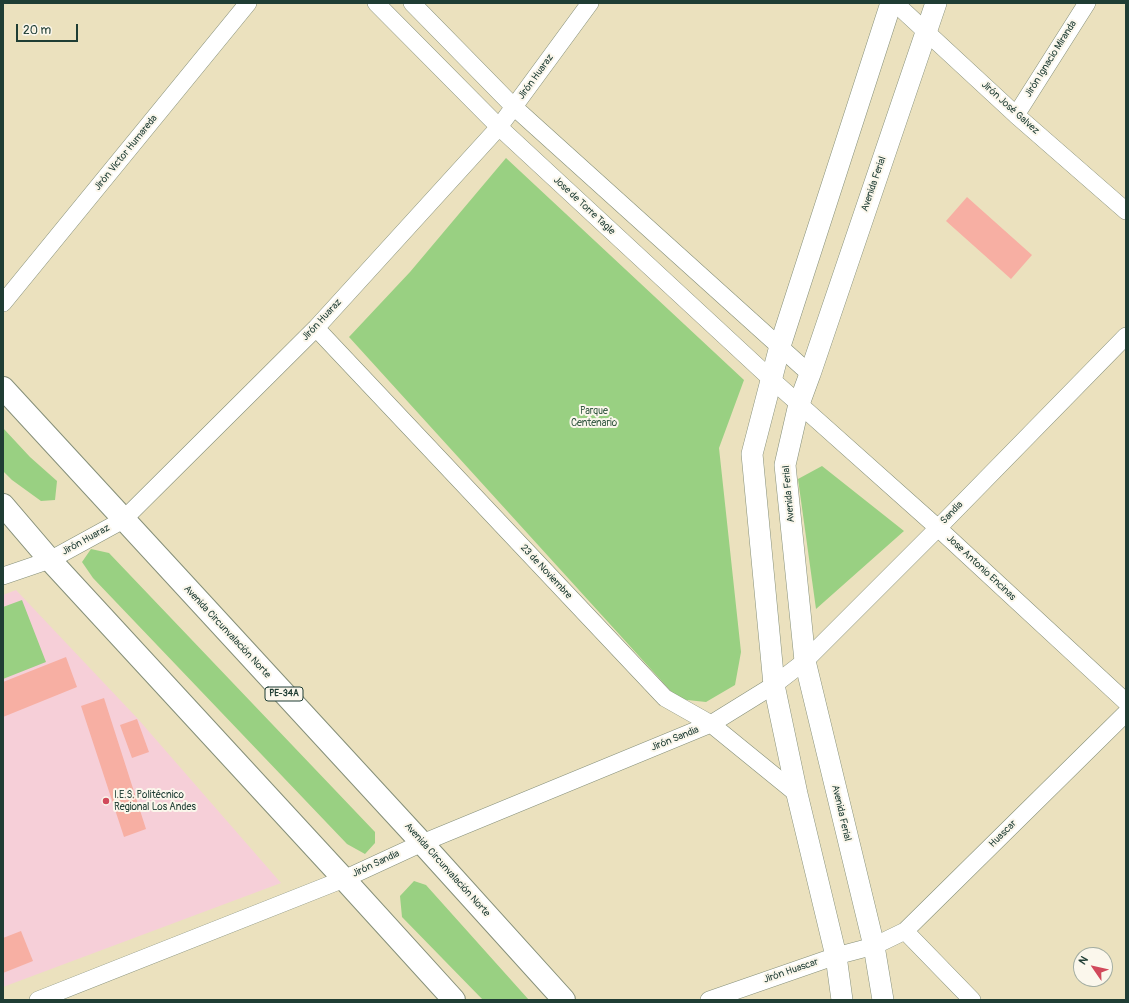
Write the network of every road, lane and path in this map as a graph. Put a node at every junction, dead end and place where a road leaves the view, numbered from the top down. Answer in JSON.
{"nodes":[{"id":1,"x":248,"y":3,"type":"edge"},
{"id":2,"x":376,"y":3,"type":"edge"},
{"id":3,"x":412,"y":3,"type":"edge"},
{"id":4,"x":590,"y":3,"type":"edge"},
{"id":5,"x":891,"y":3,"type":"edge"},
{"id":6,"x":896,"y":3,"type":"edge"},
{"id":7,"x":936,"y":3,"type":"edge"},
{"id":8,"x":1087,"y":3,"type":"edge"},
{"id":9,"x":926,"y":32,"type":"junction"},
{"id":10,"x":514,"y":106,"type":"junction"},
{"id":11,"x":1016,"y":115,"type":"junction"},
{"id":12,"x":499,"y":127,"type":"junction"},
{"id":13,"x":1126,"y":211,"type":"edge"},
{"id":14,"x":3,"y":303,"type":"edge"},
{"id":15,"x":316,"y":328,"type":"junction"},
{"id":16,"x":1126,"y":336,"type":"edge"},
{"id":17,"x":780,"y":346,"type":"junction"},
{"id":18,"x":810,"y":374,"type":"junction"},
{"id":19,"x":771,"y":379,"type":"junction"},
{"id":20,"x":3,"y":388,"type":"edge"},
{"id":21,"x":799,"y":404,"type":"junction"},
{"id":22,"x":3,"y":505,"type":"edge"},
{"id":23,"x":123,"y":520,"type":"junction"},
{"id":24,"x":938,"y":528,"type":"junction"},
{"id":25,"x":50,"y":560,"type":"junction"},
{"id":26,"x":3,"y":576,"type":"edge"},
{"id":27,"x":805,"y":661,"type":"junction"},
{"id":28,"x":774,"y":685,"type":"junction"},
{"id":29,"x":1126,"y":702,"type":"edge"},
{"id":30,"x":1126,"y":713,"type":"edge"},
{"id":31,"x":711,"y":724,"type":"junction"},
{"id":32,"x":797,"y":794,"type":"junction"},
{"id":33,"x":422,"y":843,"type":"junction"},
{"id":34,"x":344,"y":879,"type":"junction"},
{"id":35,"x":905,"y":931,"type":"junction"},
{"id":36,"x":874,"y":946,"type":"junction"},
{"id":37,"x":836,"y":956,"type":"junction"},
{"id":38,"x":38,"y":1000,"type":"edge"},
{"id":39,"x":454,"y":1000,"type":"edge"},
{"id":40,"x":564,"y":1000,"type":"edge"},
{"id":41,"x":709,"y":1000,"type":"edge"},
{"id":42,"x":842,"y":1000,"type":"edge"},
{"id":43,"x":883,"y":1000,"type":"edge"},
{"id":44,"x":972,"y":1000,"type":"edge"}],
"edges":[{"from":1,"to":14,"type":"street","name":"Jirón Victor Humareda"},
{"from":2,"to":12,"type":"street","name":"Jose de Torre Tagle"},
{"from":3,"to":10,"type":"street"},
{"from":4,"to":10,"type":"street","name":"Jirón Huaraz"},
{"from":5,"to":17,"type":"street"},
{"from":6,"to":9,"type":"street","name":"Jirón José Galvez"},
{"from":7,"to":9,"type":"street","name":"Avenida Ferial"},
{"from":8,"to":11,"type":"street","name":"Jirón Ignacio Miranda"},
{"from":9,"to":11,"type":"street","name":"Jirón José Galvez"},
{"from":9,"to":18,"type":"street","name":"Avenida Ferial"},
{"from":10,"to":12,"type":"street","name":"Jirón Huaraz"},
{"from":10,"to":17,"type":"street"},
{"from":11,"to":13,"type":"street","name":"Jirón José Galvez"},
{"from":12,"to":15,"type":"street","name":"Jirón Huaraz"},
{"from":12,"to":19,"type":"street","name":"Jose de Torre Tagle"},
{"from":15,"to":23,"type":"street","name":"Jirón Huaraz"},
{"from":15,"to":31,"type":"street","name":"23 de Noviembre"},
{"from":16,"to":24,"type":"street","name":"Sandia"},
{"from":17,"to":18,"type":"street"},
{"from":17,"to":19,"type":"street"},
{"from":18,"to":21,"type":"street","name":"Avenida Ferial"},
{"from":19,"to":21,"type":"street","name":"Jose de Torre Tagle"},
{"from":19,"to":28,"type":"street"},
{"from":20,"to":23,"type":"highway","name":"Avenida Circunvalación Norte","number":"PE-34A"},
{"from":21,"to":24,"type":"street","name":"Jose Antonio Encinas"},
{"from":21,"to":27,"type":"street","name":"Avenida Ferial"},
{"from":22,"to":25,"type":"highway"},
{"from":23,"to":25,"type":"street","name":"Jirón Huaraz"},
{"from":23,"to":33,"type":"highway","name":"Avenida Circunvalación Norte","number":"PE-34A"},
{"from":24,"to":27,"type":"street","name":"Sandia"},
{"from":24,"to":29,"type":"street","name":"Jose Antonio Encinas"},
{"from":25,"to":26,"type":"street","name":"Jirón Huaraz"},
{"from":25,"to":34,"type":"highway"},
{"from":27,"to":28,"type":"street","name":"Sandia"},
{"from":27,"to":36,"type":"street","name":"Avenida Ferial"},
{"from":28,"to":31,"type":"street","name":"Jirón Sandia"},
{"from":28,"to":32,"type":"street"},
{"from":30,"to":35,"type":"street","name":"Huascar"},
{"from":31,"to":32,"type":"street","name":"23 de Noviembre"},
{"from":31,"to":33,"type":"street","name":"Jirón Sandia"},
{"from":32,"to":37,"type":"street"},
{"from":33,"to":34,"type":"street","name":"Jirón Sandia"},
{"from":33,"to":40,"type":"highway","name":"Avenida Circunvalación Norte","number":"PE-34A"},
{"from":34,"to":38,"type":"street","name":"Jirón Sandia"},
{"from":34,"to":39,"type":"highway"},
{"from":35,"to":36,"type":"street","name":"Huascar"},
{"from":35,"to":44,"type":"street"},
{"from":36,"to":37,"type":"street","name":"Jirón Huascar"},
{"from":36,"to":43,"type":"street","name":"Avenida Ferial"},
{"from":37,"to":41,"type":"street","name":"Jirón Huascar"},
{"from":37,"to":42,"type":"street"}]}
